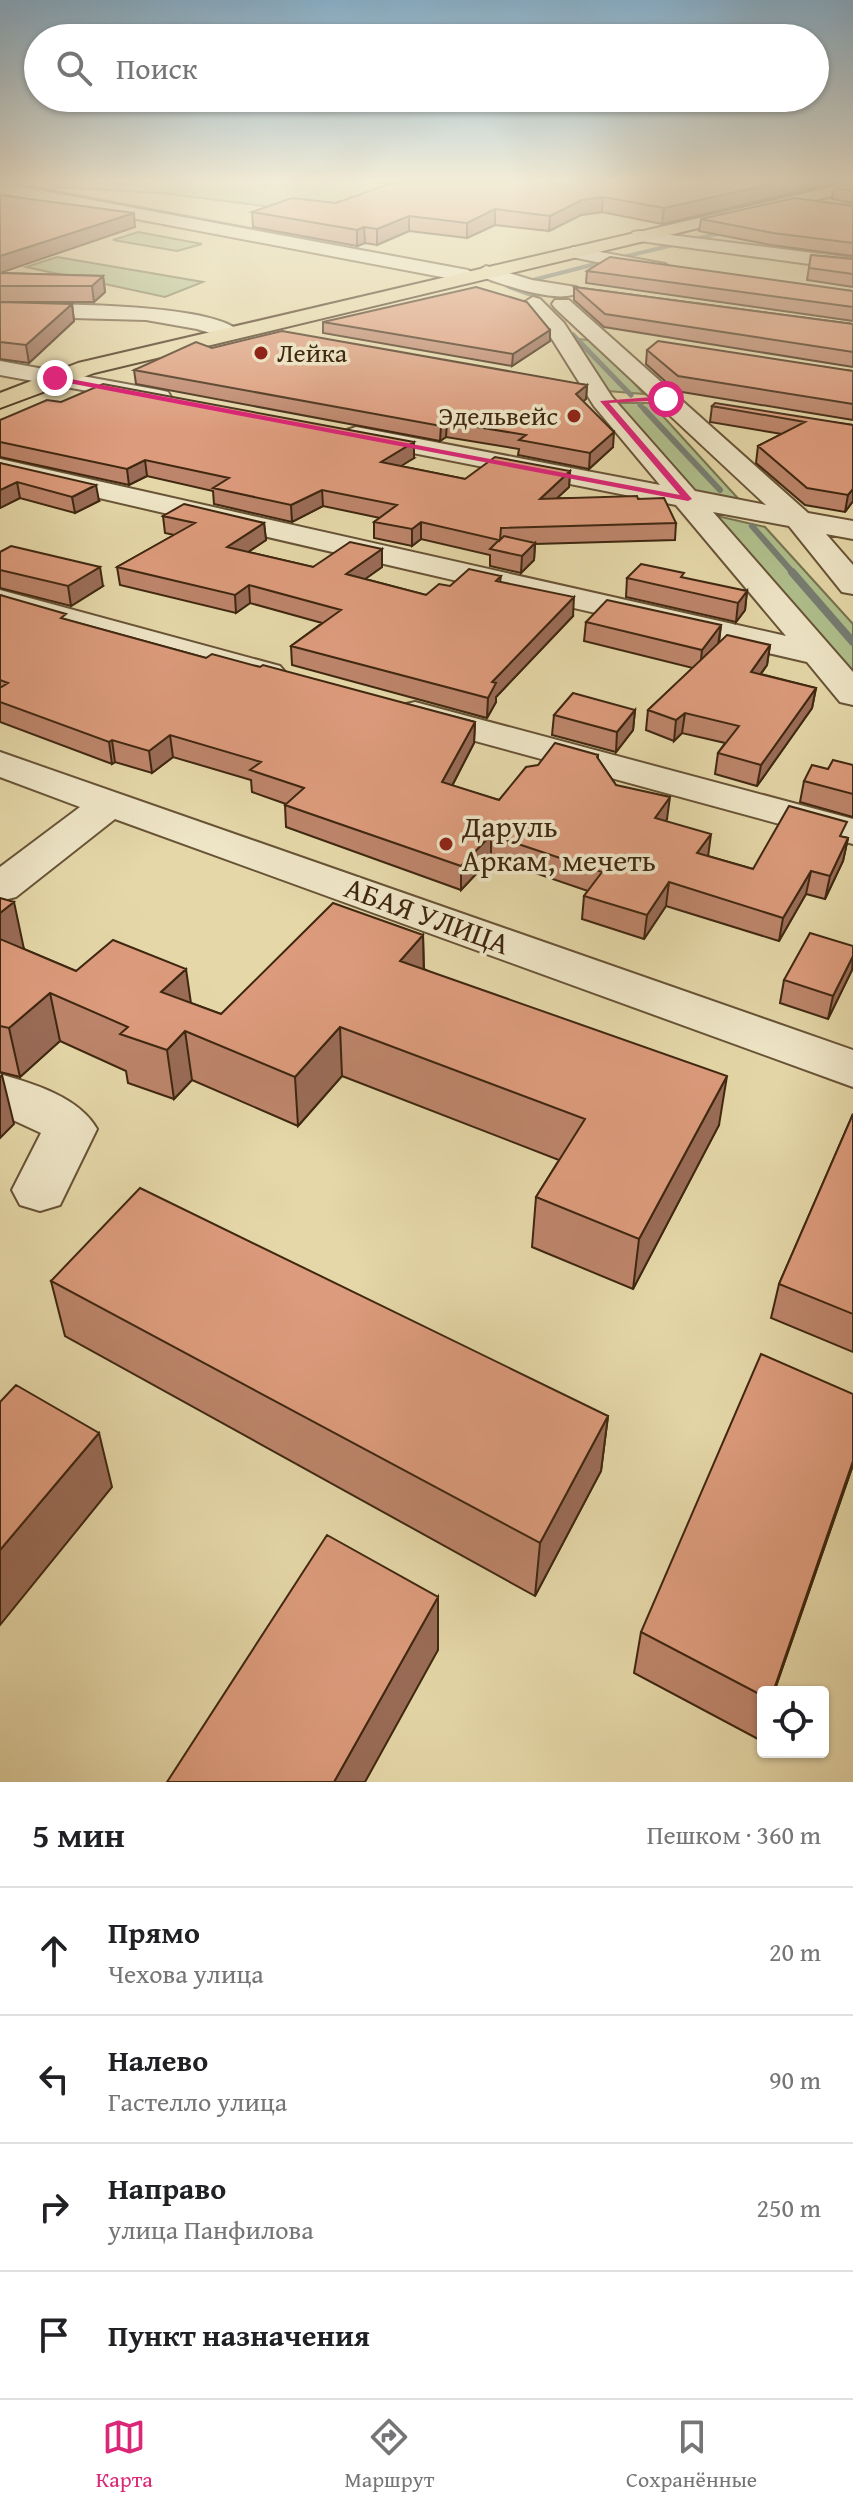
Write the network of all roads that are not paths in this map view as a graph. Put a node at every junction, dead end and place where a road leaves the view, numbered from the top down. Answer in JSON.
{"nodes":[{"id":1,"x":428,"y":265,"type":"edge"},
{"id":2,"x":516,"y":265,"type":"edge"},
{"id":3,"x":633,"y":265,"type":"edge"},
{"id":4,"x":686,"y":273,"type":"edge"},
{"id":5,"x":477,"y":274,"type":"junction"},
{"id":6,"x":592,"y":294,"type":"edge"},
{"id":7,"x":540,"y":296,"type":"junction"},
{"id":8,"x":0,"y":310,"type":"edge"},
{"id":9,"x":259,"y":326,"type":"junction"},
{"id":10,"x":556,"y":328,"type":"junction"},
{"id":11,"x":230,"y":333,"type":"junction"},
{"id":12,"x":595,"y":336,"type":"junction"},
{"id":13,"x":298,"y":339,"type":"edge"},
{"id":14,"x":640,"y":343,"type":"dead end"},
{"id":15,"x":0,"y":368,"type":"edge"},
{"id":16,"x":55,"y":378,"type":"junction"},
{"id":17,"x":568,"y":386,"type":"edge"},
{"id":18,"x":601,"y":396,"type":"junction"},
{"id":19,"x":666,"y":399,"type":"junction"},
{"id":20,"x":0,"y":401,"type":"edge"},
{"id":21,"x":181,"y":401,"type":"edge"},
{"id":22,"x":713,"y":407,"type":"edge"},
{"id":23,"x":335,"y":431,"type":"edge"},
{"id":24,"x":0,"y":467,"type":"edge"},
{"id":25,"x":688,"y":499,"type":"junction"},
{"id":26,"x":798,"y":519,"type":"junction"},
{"id":27,"x":853,"y":530,"type":"edge"},
{"id":28,"x":853,"y":585,"type":"edge"},
{"id":29,"x":0,"y":600,"type":"edge"},
{"id":30,"x":818,"y":654,"type":"junction"},
{"id":31,"x":305,"y":683,"type":"edge"},
{"id":32,"x":853,"y":694,"type":"edge"},
{"id":33,"x":381,"y":703,"type":"edge"},
{"id":34,"x":0,"y":764,"type":"edge"},
{"id":35,"x":111,"y":803,"type":"junction"},
{"id":36,"x":853,"y":832,"type":"edge"},
{"id":37,"x":0,"y":888,"type":"edge"},
{"id":38,"x":853,"y":1069,"type":"edge"},
{"id":39,"x":0,"y":1093,"type":"edge"},
{"id":40,"x":40,"y":1190,"type":"dead end"}],
"edges":[{"from":1,"to":5,"type":"street"},
{"from":2,"to":5,"type":"main road"},
{"from":3,"to":4,"type":"street"},
{"from":5,"to":7,"type":"street"},
{"from":5,"to":9,"type":"main road"},
{"from":6,"to":7,"type":"street"},
{"from":7,"to":10,"type":"street"},
{"from":7,"to":12,"type":"street"},
{"from":8,"to":11,"type":"street"},
{"from":9,"to":11,"type":"main road"},
{"from":9,"to":13,"type":"street"},
{"from":10,"to":12,"type":"street"},
{"from":10,"to":18,"type":"street"},
{"from":11,"to":16,"type":"main road"},
{"from":12,"to":14,"type":"street"},
{"from":12,"to":19,"type":"street"},
{"from":15,"to":16,"type":"street"},
{"from":16,"to":20,"type":"main road"},
{"from":16,"to":21,"type":"street"},
{"from":17,"to":18,"type":"street"},
{"from":18,"to":19,"type":"street"},
{"from":18,"to":25,"type":"street"},
{"from":19,"to":22,"type":"street"},
{"from":19,"to":26,"type":"street"},
{"from":23,"to":25,"type":"street"},
{"from":24,"to":30,"type":"street"},
{"from":25,"to":26,"type":"street"},
{"from":25,"to":30,"type":"street"},
{"from":26,"to":27,"type":"street"},
{"from":26,"to":28,"type":"street"},
{"from":29,"to":31,"type":"street"},
{"from":30,"to":32,"type":"street"},
{"from":33,"to":36,"type":"street"},
{"from":34,"to":35,"type":"street","name":"АБАЯ УЛИЦА"},
{"from":35,"to":37,"type":"street"},
{"from":35,"to":38,"type":"street","name":"АБАЯ УЛИЦА"},
{"from":39,"to":40,"type":"street"}]}
